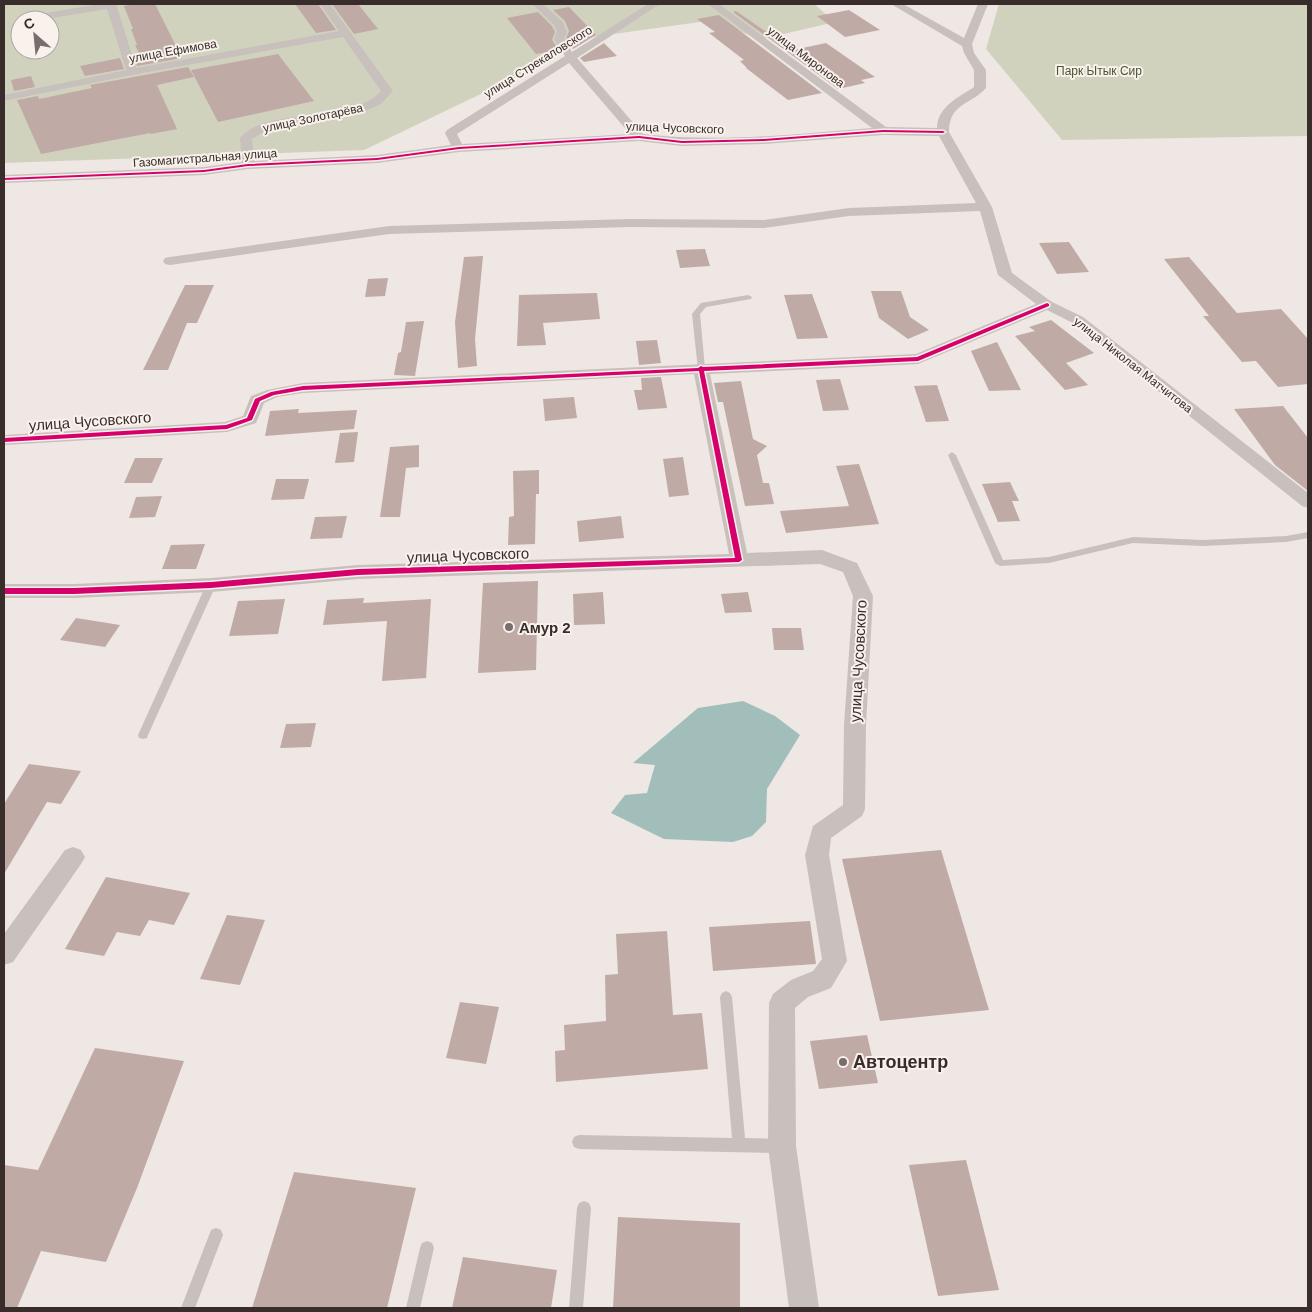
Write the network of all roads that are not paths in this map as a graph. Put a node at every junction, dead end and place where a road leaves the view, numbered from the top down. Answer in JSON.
{"nodes":[{"id":1,"x":111,"y":4,"type":"edge"},
{"id":2,"x":325,"y":4,"type":"edge"},
{"id":3,"x":538,"y":4,"type":"edge"},
{"id":4,"x":654,"y":4,"type":"edge"},
{"id":5,"x":713,"y":4,"type":"edge"},
{"id":6,"x":896,"y":4,"type":"edge"},
{"id":7,"x":982,"y":4,"type":"edge"},
{"id":8,"x":60,"y":13,"type":"edge"},
{"id":9,"x":347,"y":33,"type":"junction"},
{"id":10,"x":967,"y":44,"type":"junction"},
{"id":11,"x":571,"y":58,"type":"junction"},
{"id":12,"x":132,"y":72,"type":"junction"},
{"id":13,"x":4,"y":98,"type":"edge"},
{"id":14,"x":883,"y":131,"type":"junction"},
{"id":15,"x":943,"y":132,"type":"junction"},
{"id":16,"x":640,"y":137,"type":"junction"},
{"id":17,"x":460,"y":148,"type":"junction"},
{"id":18,"x":377,"y":159,"type":"joint"},
{"id":19,"x":248,"y":164,"type":"junction"},
{"id":20,"x":4,"y":179,"type":"edge"},
{"id":21,"x":985,"y":207,"type":"junction"},
{"id":22,"x":170,"y":261,"type":"dead end"},
{"id":23,"x":748,"y":297,"type":"dead end"},
{"id":24,"x":1047,"y":305,"type":"junction"},
{"id":25,"x":702,"y":368,"type":"junction"},
{"id":26,"x":4,"y":440,"type":"edge"},
{"id":27,"x":952,"y":455,"type":"dead end"},
{"id":28,"x":1308,"y":502,"type":"edge"},
{"id":29,"x":1308,"y":535,"type":"edge"},
{"id":30,"x":739,"y":560,"type":"junction"},
{"id":31,"x":212,"y":585,"type":"junction"},
{"id":32,"x":4,"y":591,"type":"edge"},
{"id":33,"x":143,"y":735,"type":"dead end"},
{"id":34,"x":73,"y":857,"type":"dead end"},
{"id":35,"x":4,"y":954,"type":"edge"},
{"id":36,"x":726,"y":998,"type":"dead end"},
{"id":37,"x":579,"y":1142,"type":"dead end"},
{"id":38,"x":739,"y":1145,"type":"junction"},
{"id":39,"x":782,"y":1146,"type":"junction"},
{"id":40,"x":584,"y":1208,"type":"dead end"},
{"id":41,"x":216,"y":1235,"type":"dead end"},
{"id":42,"x":427,"y":1248,"type":"dead end"},
{"id":43,"x":188,"y":1308,"type":"edge"},
{"id":44,"x":413,"y":1308,"type":"edge"},
{"id":45,"x":576,"y":1308,"type":"edge"},
{"id":46,"x":804,"y":1308,"type":"edge"}],
"edges":[{"from":1,"to":8,"type":"street"},
{"from":1,"to":12,"type":"street"},
{"from":2,"to":9,"type":"street","name":"улица Золотарёва"},
{"from":3,"to":11,"type":"street"},
{"from":4,"to":11,"type":"street","name":"улица Стрекаловского"},
{"from":5,"to":14,"type":"street","name":"улица Миронова"},
{"from":6,"to":10,"type":"street"},
{"from":7,"to":10,"type":"street"},
{"from":9,"to":12,"type":"street","name":"улица Ефимова"},
{"from":9,"to":19,"type":"street","name":"улица Золотарёва"},
{"from":10,"to":15,"type":"street"},
{"from":11,"to":16,"type":"street"},
{"from":11,"to":17,"type":"street","name":"улица Стрекаловского"},
{"from":12,"to":13,"type":"street","name":"улица Ефимова"},
{"from":14,"to":15,"type":"street","name":"улица Чусовского"},
{"from":14,"to":16,"type":"street","name":"улица Чусовского"},
{"from":15,"to":21,"type":"street","name":"улица Николая Матчитова"},
{"from":16,"to":17,"type":"street","name":"улица Чусовского"},
{"from":17,"to":18,"type":"street","name":"улица Чусовского"},
{"from":18,"to":19,"type":"street","name":"Газомагистральная улица"},
{"from":19,"to":20,"type":"street","name":"Газомагистральная улица"},
{"from":21,"to":22,"type":"street"},
{"from":21,"to":24,"type":"street","name":"улица Николая Матчитова"},
{"from":23,"to":25,"type":"lane"},
{"from":24,"to":25,"type":"street","name":"улица Чусовского"},
{"from":24,"to":28,"type":"street","name":"улица Николая Матчитова"},
{"from":25,"to":26,"type":"street","name":"улица Чусовского"},
{"from":25,"to":30,"type":"street"},
{"from":27,"to":29,"type":"lane"},
{"from":30,"to":31,"type":"street","name":"улица Чусовского"},
{"from":30,"to":39,"type":"street","name":"улица Чусовского"},
{"from":31,"to":32,"type":"street","name":"улица Чусовского"},
{"from":31,"to":33,"type":"lane"},
{"from":34,"to":35,"type":"street"},
{"from":36,"to":38,"type":"lane"},
{"from":37,"to":38,"type":"lane"},
{"from":38,"to":39,"type":"lane"},
{"from":39,"to":46,"type":"street"},
{"from":40,"to":45,"type":"lane"},
{"from":41,"to":43,"type":"lane"},
{"from":42,"to":44,"type":"lane"}]}
